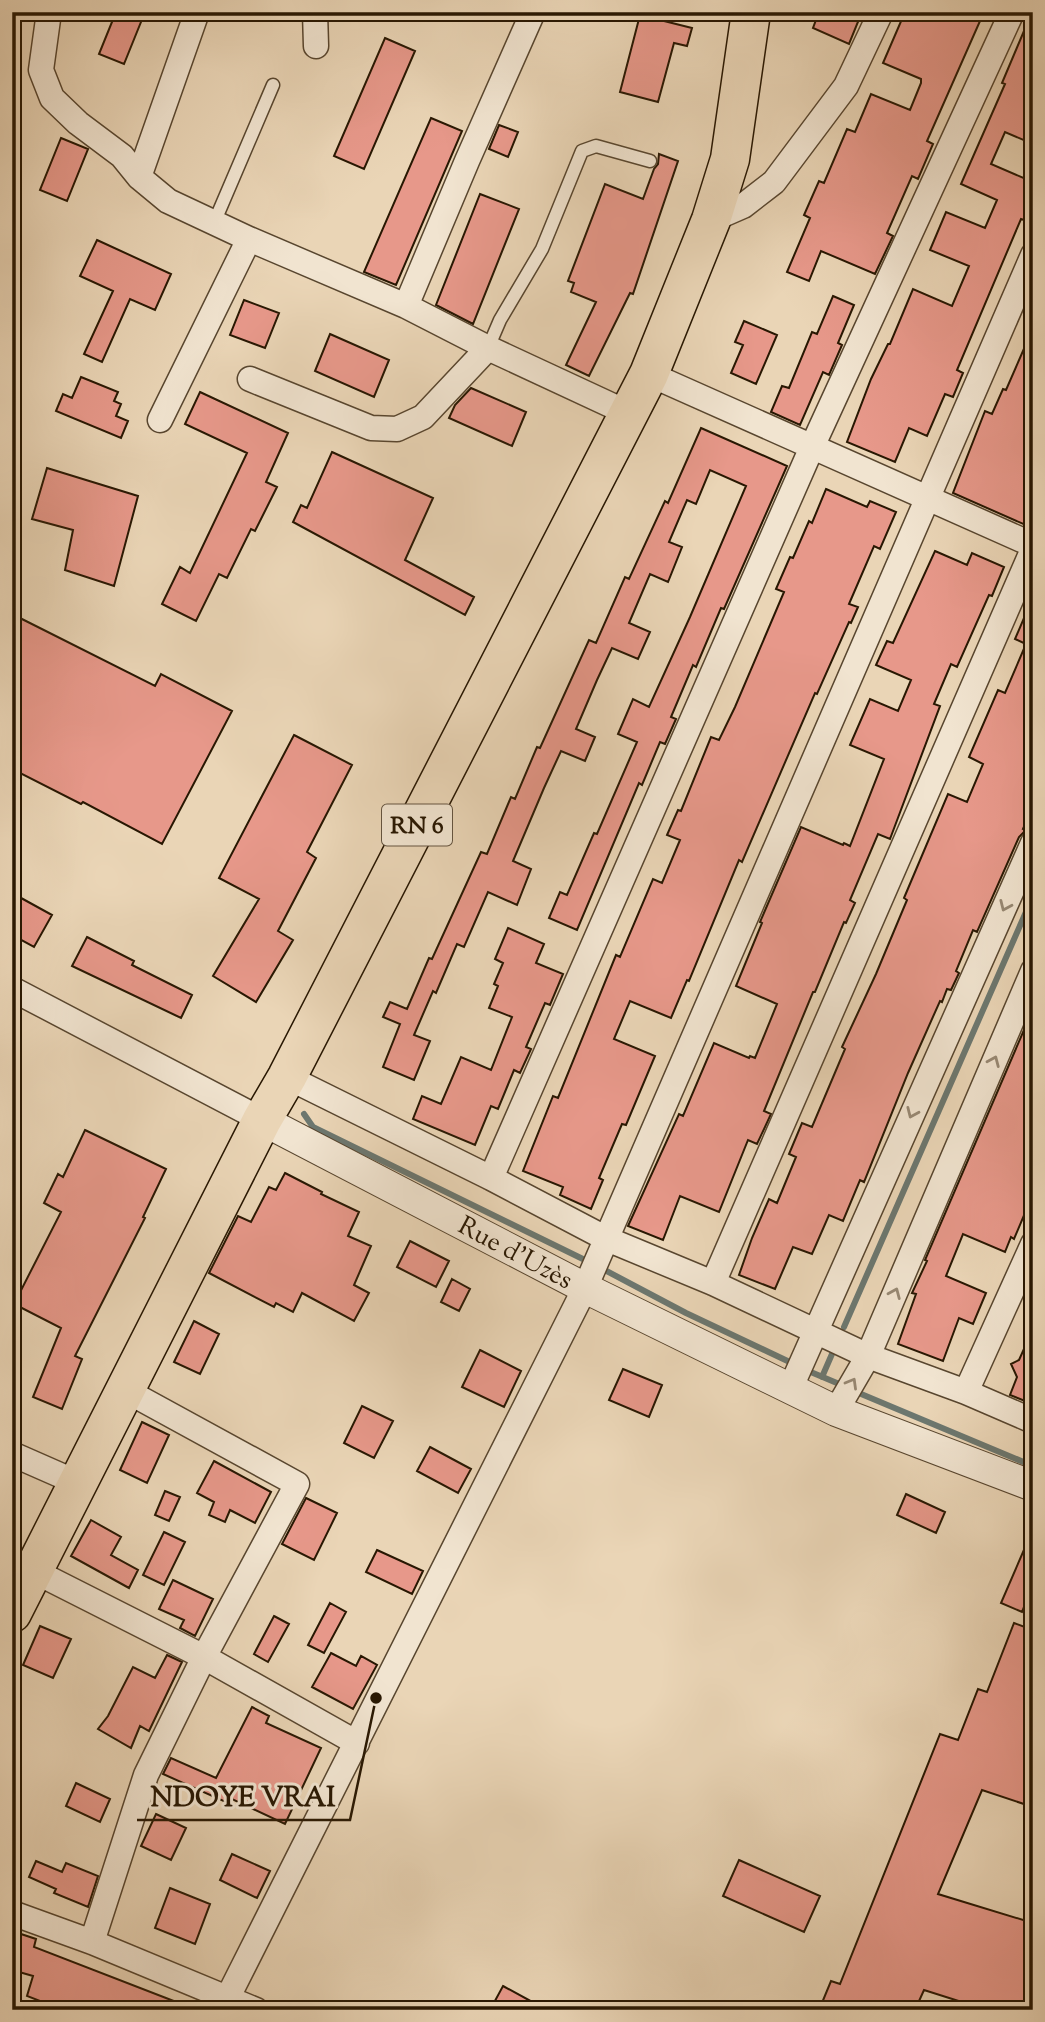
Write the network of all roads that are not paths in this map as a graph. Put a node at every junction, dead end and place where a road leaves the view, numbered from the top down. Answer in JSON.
{"nodes":[{"id":1,"x":49,"y":12,"type":"edge"},
{"id":2,"x":197,"y":12,"type":"edge"},
{"id":3,"x":315,"y":12,"type":"edge"},
{"id":4,"x":533,"y":12,"type":"edge"},
{"id":5,"x":751,"y":12,"type":"edge"},
{"id":6,"x":881,"y":12,"type":"edge"},
{"id":7,"x":1012,"y":12,"type":"edge"},
{"id":8,"x":316,"y":46,"type":"dead end"},
{"id":9,"x":273,"y":85,"type":"dead end"},
{"id":10,"x":650,"y":161,"type":"dead end"},
{"id":11,"x":139,"y":177,"type":"junction"},
{"id":12,"x":711,"y":220,"type":"junction"},
{"id":13,"x":214,"y":223,"type":"junction"},
{"id":14,"x":248,"y":239,"type":"junction"},
{"id":15,"x":1033,"y":255,"type":"edge"},
{"id":16,"x":406,"y":306,"type":"junction"},
{"id":17,"x":488,"y":348,"type":"junction"},
{"id":18,"x":649,"y":374,"type":"junction"},
{"id":19,"x":250,"y":379,"type":"dead end"},
{"id":20,"x":630,"y":414,"type":"junction"},
{"id":21,"x":160,"y":421,"type":"dead end"},
{"id":22,"x":812,"y":447,"type":"junction"},
{"id":23,"x":926,"y":497,"type":"junction"},
{"id":24,"x":1033,"y":547,"type":"edge"},
{"id":25,"x":1033,"y":843,"type":"edge"},
{"id":26,"x":1033,"y":971,"type":"edge"},
{"id":27,"x":12,"y":989,"type":"edge"},
{"id":28,"x":287,"y":1077,"type":"junction"},
{"id":29,"x":262,"y":1119,"type":"junction"},
{"id":30,"x":491,"y":1178,"type":"junction"},
{"id":31,"x":607,"y":1239,"type":"junction"},
{"id":32,"x":1033,"y":1244,"type":"edge"},
{"id":33,"x":713,"y":1283,"type":"junction"},
{"id":34,"x":585,"y":1288,"type":"junction"},
{"id":35,"x":815,"y":1332,"type":"junction"},
{"id":36,"x":868,"y":1356,"type":"junction"},
{"id":37,"x":790,"y":1387,"type":"junction"},
{"id":38,"x":125,"y":1390,"type":"junction"},
{"id":39,"x":967,"y":1392,"type":"junction"},
{"id":40,"x":836,"y":1411,"type":"junction"},
{"id":41,"x":1033,"y":1421,"type":"edge"},
{"id":42,"x":12,"y":1454,"type":"edge"},
{"id":43,"x":78,"y":1483,"type":"junction"},
{"id":44,"x":1033,"y":1486,"type":"edge"},
{"id":45,"x":34,"y":1571,"type":"junction"},
{"id":46,"x":12,"y":1613,"type":"edge"},
{"id":47,"x":204,"y":1657,"type":"junction"},
{"id":48,"x":357,"y":1743,"type":"junction"},
{"id":49,"x":12,"y":1913,"type":"edge"},
{"id":50,"x":92,"y":1942,"type":"junction"},
{"id":51,"x":227,"y":2003,"type":"edge"},
{"id":52,"x":256,"y":2010,"type":"edge"}],
"edges":[{"from":1,"to":11,"type":"street"},
{"from":2,"to":11,"type":"street"},
{"from":3,"to":8,"type":"street"},
{"from":4,"to":16,"type":"street"},
{"from":5,"to":12,"type":"main road","number":"RN 6"},
{"from":6,"to":12,"type":"street"},
{"from":7,"to":22,"type":"street"},
{"from":9,"to":13,"type":"lane"},
{"from":10,"to":17,"type":"lane"},
{"from":11,"to":13,"type":"street"},
{"from":12,"to":18,"type":"main road","number":"RN 6"},
{"from":13,"to":14,"type":"street"},
{"from":14,"to":16,"type":"street"},
{"from":14,"to":21,"type":"street"},
{"from":15,"to":23,"type":"street"},
{"from":16,"to":17,"type":"street"},
{"from":17,"to":19,"type":"street"},
{"from":17,"to":20,"type":"street"},
{"from":18,"to":20,"type":"main road","number":"RN 6"},
{"from":18,"to":22,"type":"street"},
{"from":20,"to":28,"type":"main road","number":"RN 6"},
{"from":22,"to":23,"type":"street"},
{"from":22,"to":30,"type":"street"},
{"from":23,"to":24,"type":"street"},
{"from":23,"to":31,"type":"street"},
{"from":24,"to":33,"type":"street"},
{"from":25,"to":35,"type":"street","one_way":true},
{"from":36,"to":26,"type":"street","one_way":true},
{"from":27,"to":29,"type":"street","name":"Rue d'Uzès"},
{"from":28,"to":29,"type":"main road","number":"RN 6"},
{"from":28,"to":30,"type":"street"},
{"from":29,"to":34,"type":"street","name":"Rue d'Uzès"},
{"from":29,"to":38,"type":"main road","number":"RN 6"},
{"from":30,"to":31,"type":"street"},
{"from":31,"to":33,"type":"street"},
{"from":31,"to":34,"type":"street"},
{"from":32,"to":39,"type":"street"},
{"from":33,"to":35,"type":"street"},
{"from":34,"to":37,"type":"street","name":"Rue d'Uzès"},
{"from":34,"to":48,"type":"street"},
{"from":35,"to":36,"type":"street"},
{"from":35,"to":37,"type":"street"},
{"from":36,"to":39,"type":"street"},
{"from":40,"to":36,"type":"street","one_way":true},
{"from":37,"to":40,"type":"street","name":"Rue d'Uzès"},
{"from":38,"to":43,"type":"main road","number":"RN 6"},
{"from":38,"to":47,"type":"street"},
{"from":39,"to":41,"type":"street"},
{"from":40,"to":44,"type":"street","name":"Rue d'Uzès"},
{"from":42,"to":43,"type":"street"},
{"from":43,"to":45,"type":"main road","number":"RN 6"},
{"from":45,"to":46,"type":"main road","number":"RN 6"},
{"from":45,"to":47,"type":"street"},
{"from":47,"to":48,"type":"street"},
{"from":47,"to":50,"type":"street"},
{"from":48,"to":51,"type":"street"},
{"from":49,"to":50,"type":"street"},
{"from":50,"to":51,"type":"street"},
{"from":51,"to":52,"type":"street"}]}
